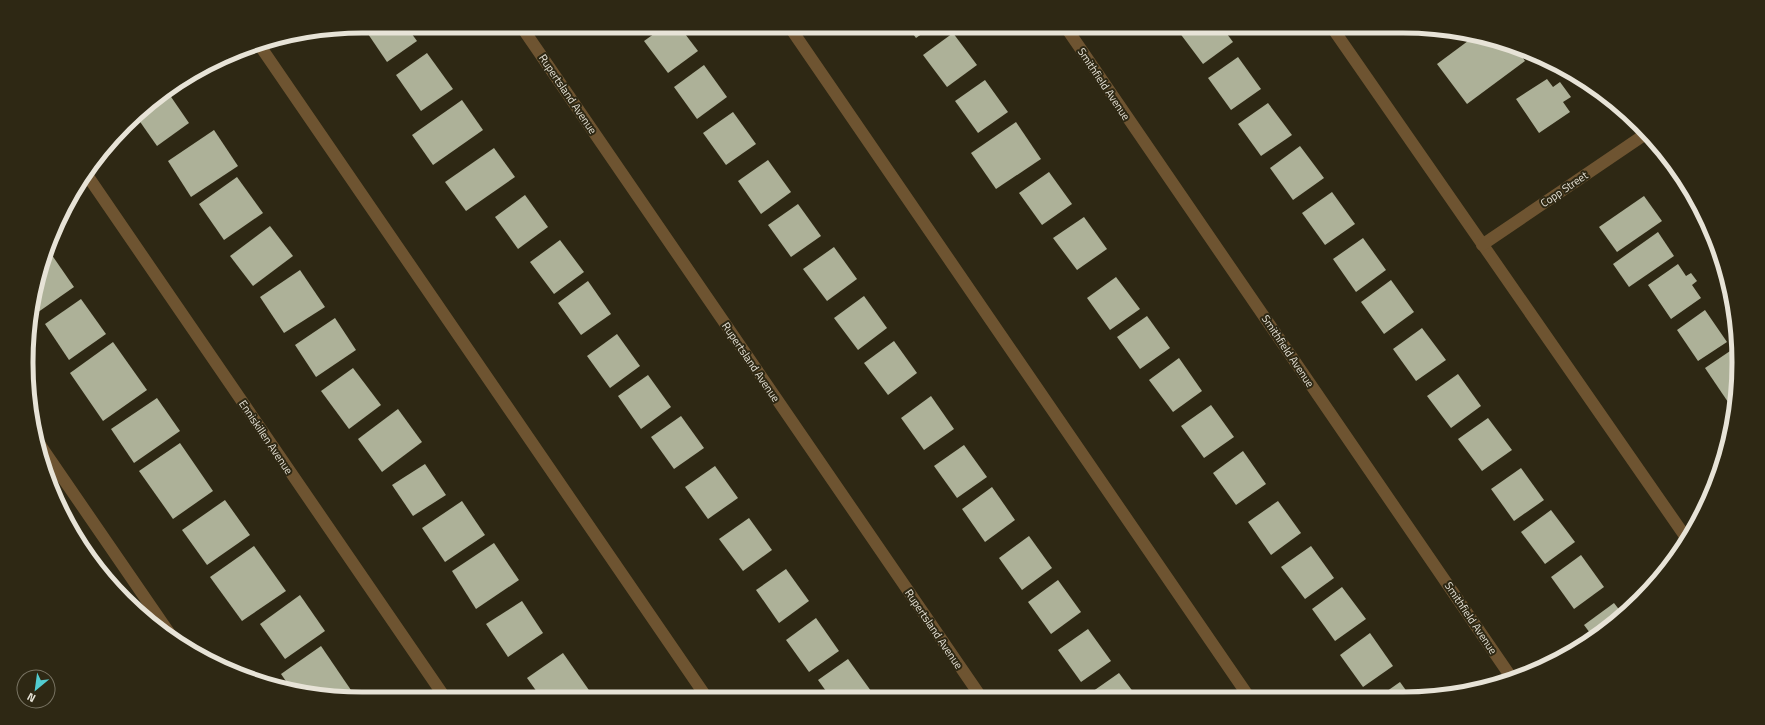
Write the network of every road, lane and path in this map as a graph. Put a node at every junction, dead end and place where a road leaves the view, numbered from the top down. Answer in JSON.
{"nodes":[{"id":1,"x":526,"y":33,"type":"edge"},
{"id":2,"x":794,"y":33,"type":"edge"},
{"id":3,"x":1070,"y":33,"type":"edge"},
{"id":4,"x":1336,"y":33,"type":"edge"},
{"id":5,"x":262,"y":49,"type":"edge"},
{"id":6,"x":1642,"y":137,"type":"edge"},
{"id":7,"x":89,"y":179,"type":"edge"},
{"id":8,"x":1482,"y":245,"type":"junction"},
{"id":9,"x":45,"y":453,"type":"edge"},
{"id":10,"x":1684,"y":534,"type":"edge"},
{"id":11,"x":164,"y":625,"type":"edge"},
{"id":12,"x":1509,"y":675,"type":"edge"},
{"id":13,"x":441,"y":692,"type":"edge"},
{"id":14,"x":703,"y":692,"type":"edge"},
{"id":15,"x":978,"y":692,"type":"edge"},
{"id":16,"x":1246,"y":692,"type":"edge"}],
"edges":[{"from":1,"to":15,"type":"street","name":"Rupertsland Avenue"},
{"from":2,"to":16,"type":"street"},
{"from":3,"to":12,"type":"street","name":"Smithfield Avenue"},
{"from":4,"to":8,"type":"street"},
{"from":5,"to":14,"type":"street"},
{"from":6,"to":8,"type":"street","name":"Copp Street"},
{"from":7,"to":13,"type":"street","name":"Enniskillen Avenue"},
{"from":8,"to":10,"type":"street"},
{"from":9,"to":11,"type":"street"}]}
